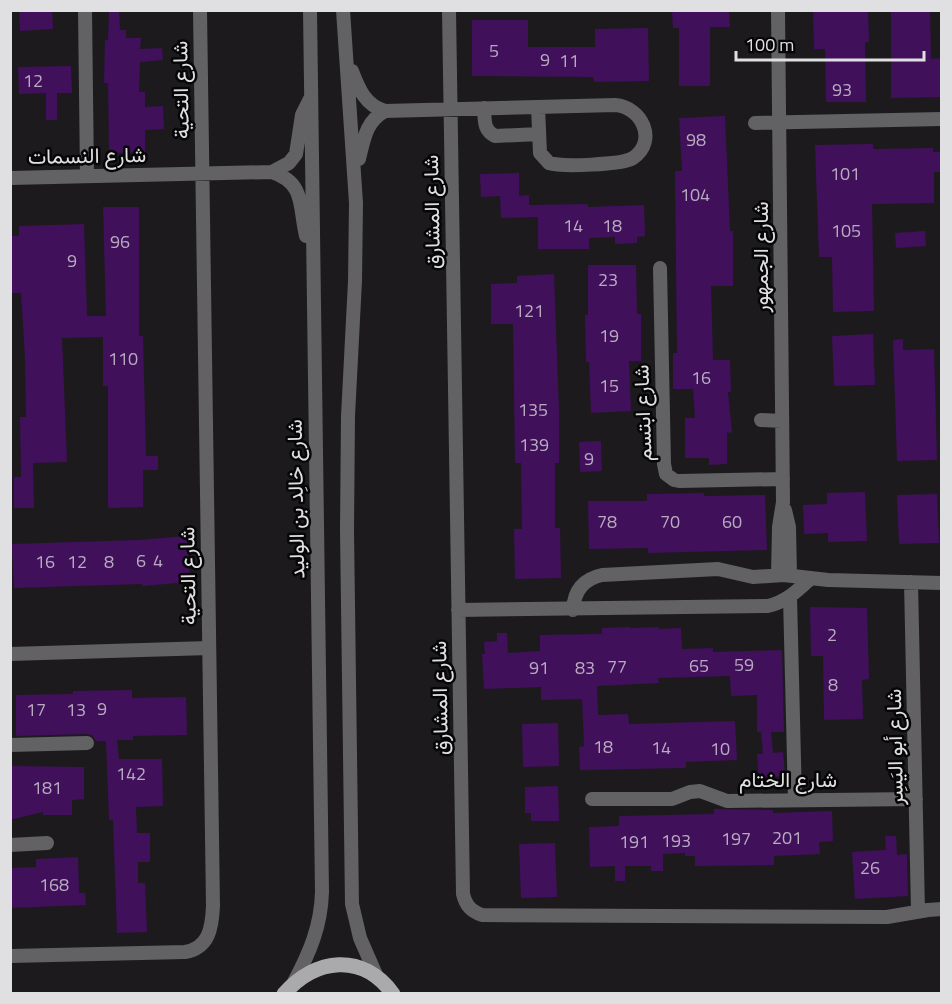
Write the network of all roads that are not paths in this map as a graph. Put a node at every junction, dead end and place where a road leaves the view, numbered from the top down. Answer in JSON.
{"nodes":[{"id":1,"x":85,"y":10,"type":"edge"},
{"id":2,"x":200,"y":10,"type":"edge"},
{"id":3,"x":310,"y":10,"type":"edge"},
{"id":4,"x":343,"y":10,"type":"edge"},
{"id":5,"x":449,"y":10,"type":"edge"},
{"id":6,"x":778,"y":10,"type":"edge"},
{"id":7,"x":346,"y":59,"type":"junction"},
{"id":8,"x":312,"y":96,"type":"junction"},
{"id":9,"x":538,"y":107,"type":"junction"},
{"id":10,"x":484,"y":108,"type":"junction"},
{"id":11,"x":451,"y":109,"type":"junction"},
{"id":12,"x":385,"y":111,"type":"junction"},
{"id":13,"x":942,"y":119,"type":"edge"},
{"id":14,"x":780,"y":122,"type":"junction"},
{"id":15,"x":755,"y":123,"type":"dead end"},
{"id":16,"x":539,"y":134,"type":"junction"},
{"id":17,"x":272,"y":172,"type":"junction"},
{"id":18,"x":202,"y":174,"type":"junction"},
{"id":19,"x":87,"y":176,"type":"junction"},
{"id":20,"x":10,"y":178,"type":"edge"},
{"id":21,"x":356,"y":178,"type":"junction"},
{"id":22,"x":313,"y":252,"type":"junction"},
{"id":23,"x":660,"y":268,"type":"dead end"},
{"id":24,"x":761,"y":420,"type":"dead end"},
{"id":25,"x":782,"y":421,"type":"junction"},
{"id":26,"x":783,"y":479,"type":"junction"},
{"id":27,"x":784,"y":575,"type":"junction"},
{"id":28,"x":810,"y":579,"type":"junction"},
{"id":29,"x":911,"y":582,"type":"junction"},
{"id":30,"x":942,"y":583,"type":"edge"},
{"id":31,"x":790,"y":597,"type":"junction"},
{"id":32,"x":458,"y":610,"type":"junction"},
{"id":33,"x":573,"y":610,"type":"junction"},
{"id":34,"x":209,"y":648,"type":"junction"},
{"id":35,"x":10,"y":654,"type":"edge"},
{"id":36,"x":87,"y":743,"type":"dead end"},
{"id":37,"x":10,"y":745,"type":"edge"},
{"id":38,"x":592,"y":799,"type":"dead end"},
{"id":39,"x":795,"y":800,"type":"junction"},
{"id":40,"x":916,"y":800,"type":"junction"},
{"id":41,"x":47,"y":843,"type":"dead end"},
{"id":42,"x":10,"y":844,"type":"edge"},
{"id":43,"x":942,"y":909,"type":"edge"},
{"id":44,"x":918,"y":911,"type":"junction"},
{"id":45,"x":10,"y":956,"type":"edge"},
{"id":46,"x":389,"y":987,"type":"edge"},
{"id":47,"x":289,"y":988,"type":"edge"}],
"edges":[{"from":1,"to":19,"type":"street"},
{"from":2,"to":18,"type":"street","name":"شارع التحية"},
{"from":3,"to":8,"type":"street","name":"شارع خالِد بن الوليد"},
{"from":4,"to":7,"type":"street"},
{"from":5,"to":11,"type":"street","name":"شارع المشارق"},
{"from":6,"to":14,"type":"street","name":"شارع الجمهور"},
{"from":7,"to":12,"type":"street"},
{"from":7,"to":21,"type":"street"},
{"from":8,"to":17,"type":"street"},
{"from":8,"to":22,"type":"street","name":"شارع خالِد بن الوليد"},
{"from":9,"to":10,"type":"street"},
{"from":9,"to":16,"type":"street"},
{"from":9,"to":16,"type":"street"},
{"from":10,"to":11,"type":"street"},
{"from":10,"to":16,"type":"street"},
{"from":11,"to":12,"type":"street"},
{"from":11,"to":32,"type":"street","name":"شارع المشارق"},
{"from":12,"to":21,"type":"street"},
{"from":13,"to":14,"type":"street"},
{"from":14,"to":15,"type":"street"},
{"from":14,"to":25,"type":"street","name":"شارع الجمهور"},
{"from":17,"to":18,"type":"street","name":"شارع النسمات"},
{"from":17,"to":22,"type":"street"},
{"from":18,"to":19,"type":"street","name":"شارع النسمات"},
{"from":18,"to":34,"type":"street","name":"شارع التحية"},
{"from":19,"to":20,"type":"street","name":"شارع النسمات"},
{"from":21,"to":46,"type":"street"},
{"from":22,"to":47,"type":"street","name":"شارع خالِد بن الوليد"},
{"from":23,"to":26,"type":"street","name":"شارع ابتسم"},
{"from":24,"to":25,"type":"street"},
{"from":25,"to":26,"type":"street","name":"شارع الجمهور"},
{"from":26,"to":27,"type":"street","name":"شارع الجمهور"},
{"from":27,"to":28,"type":"street"},
{"from":27,"to":33,"type":"street"},
{"from":28,"to":29,"type":"street"},
{"from":28,"to":31,"type":"street"},
{"from":29,"to":30,"type":"street"},
{"from":29,"to":40,"type":"street","name":"شارع أبو اليَسِر"},
{"from":31,"to":33,"type":"street"},
{"from":31,"to":39,"type":"street"},
{"from":32,"to":33,"type":"street"},
{"from":32,"to":44,"type":"street","name":"شارع المشارق"},
{"from":34,"to":35,"type":"street"},
{"from":34,"to":45,"type":"street","name":"شارع التحية"},
{"from":36,"to":37,"type":"street"},
{"from":38,"to":39,"type":"street","name":"شارع الختام"},
{"from":39,"to":40,"type":"street","name":"شارع الختام"},
{"from":40,"to":44,"type":"street","name":"شارع أبو اليَسِر"},
{"from":41,"to":42,"type":"street"},
{"from":43,"to":44,"type":"street","name":"شارع المشارق"},
{"from":46,"to":47,"type":"main road"}]}
